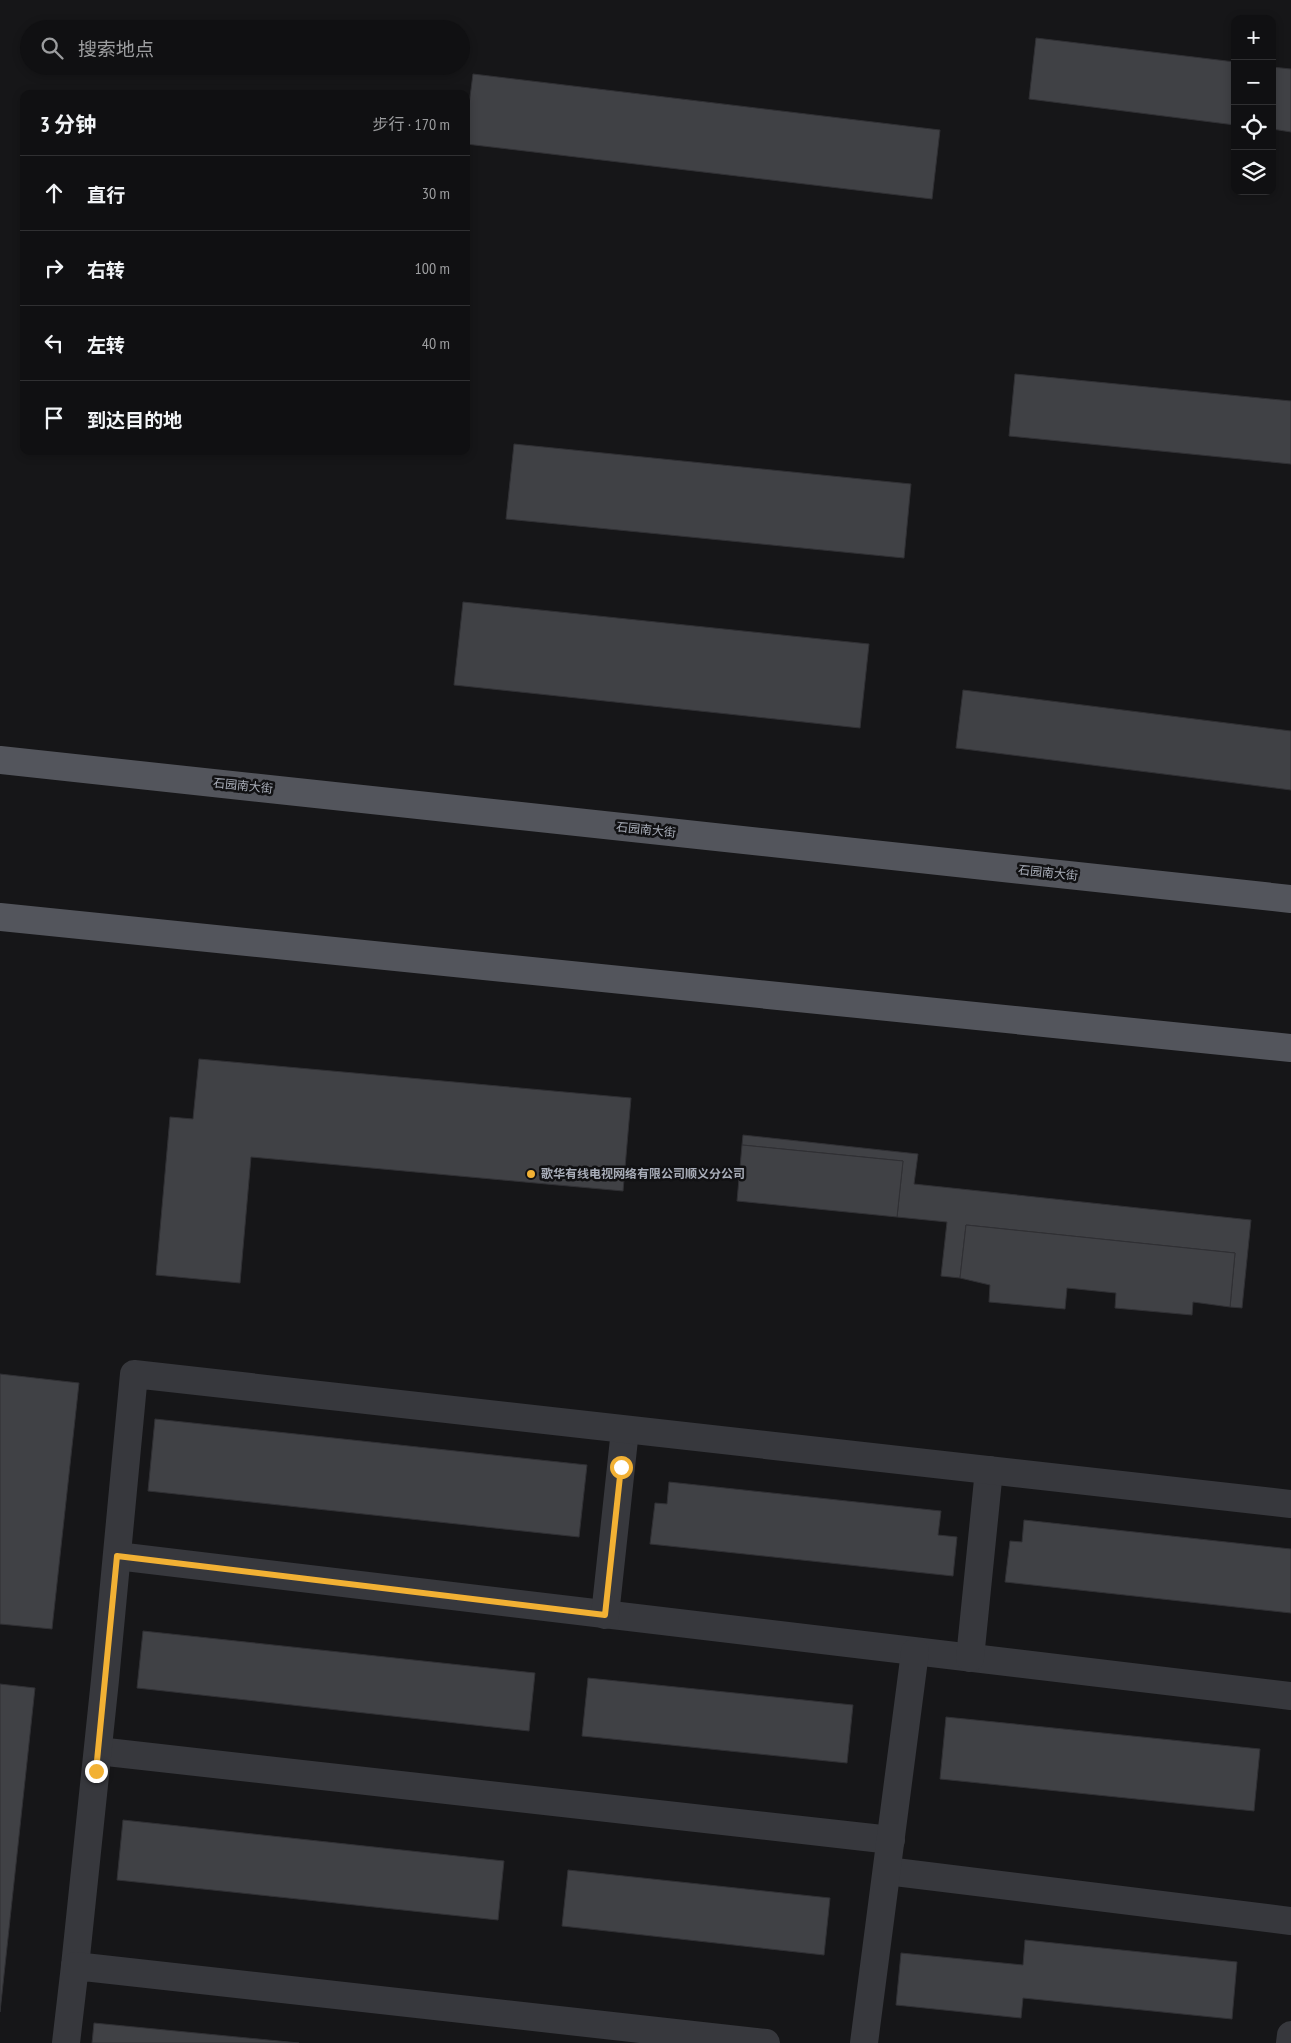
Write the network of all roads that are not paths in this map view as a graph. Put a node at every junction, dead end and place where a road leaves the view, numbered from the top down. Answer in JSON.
{"nodes":[{"id":1,"x":0,"y":760,"type":"edge"},
{"id":2,"x":1291,"y":899,"type":"edge"},
{"id":3,"x":0,"y":917,"type":"edge"},
{"id":4,"x":1291,"y":1048,"type":"edge"},
{"id":5,"x":625,"y":1430,"type":"junction"},
{"id":6,"x":989,"y":1470,"type":"junction"},
{"id":7,"x":1291,"y":1504,"type":"edge"},
{"id":8,"x":117,"y":1556,"type":"junction"},
{"id":9,"x":605,"y":1615,"type":"junction"},
{"id":10,"x":916,"y":1652,"type":"junction"},
{"id":11,"x":970,"y":1658,"type":"junction"},
{"id":12,"x":1291,"y":1696,"type":"edge"},
{"id":13,"x":98,"y":1752,"type":"junction"},
{"id":14,"x":891,"y":1840,"type":"junction"},
{"id":15,"x":886,"y":1871,"type":"junction"},
{"id":16,"x":1291,"y":1921,"type":"edge"},
{"id":17,"x":75,"y":1966,"type":"junction"},
{"id":18,"x":1291,"y":2035,"type":"edge"},
{"id":19,"x":66,"y":2043,"type":"edge"},
{"id":20,"x":766,"y":2043,"type":"edge"},
{"id":21,"x":864,"y":2043,"type":"edge"},
{"id":22,"x":1290,"y":2043,"type":"edge"}],
"edges":[{"from":1,"to":2,"type":"main road","name":"石园南大街"},
{"from":3,"to":4,"type":"main road"},
{"from":5,"to":6,"type":"street"},
{"from":5,"to":8,"type":"street"},
{"from":5,"to":9,"type":"street"},
{"from":6,"to":7,"type":"street"},
{"from":6,"to":11,"type":"street"},
{"from":8,"to":9,"type":"street"},
{"from":8,"to":13,"type":"street"},
{"from":9,"to":10,"type":"street"},
{"from":10,"to":11,"type":"street"},
{"from":10,"to":14,"type":"street"},
{"from":11,"to":12,"type":"street"},
{"from":13,"to":14,"type":"street"},
{"from":13,"to":17,"type":"street"},
{"from":14,"to":15,"type":"street"},
{"from":15,"to":16,"type":"street"},
{"from":15,"to":21,"type":"street"},
{"from":17,"to":19,"type":"street"},
{"from":17,"to":20,"type":"street"},
{"from":18,"to":22,"type":"street"}]}
